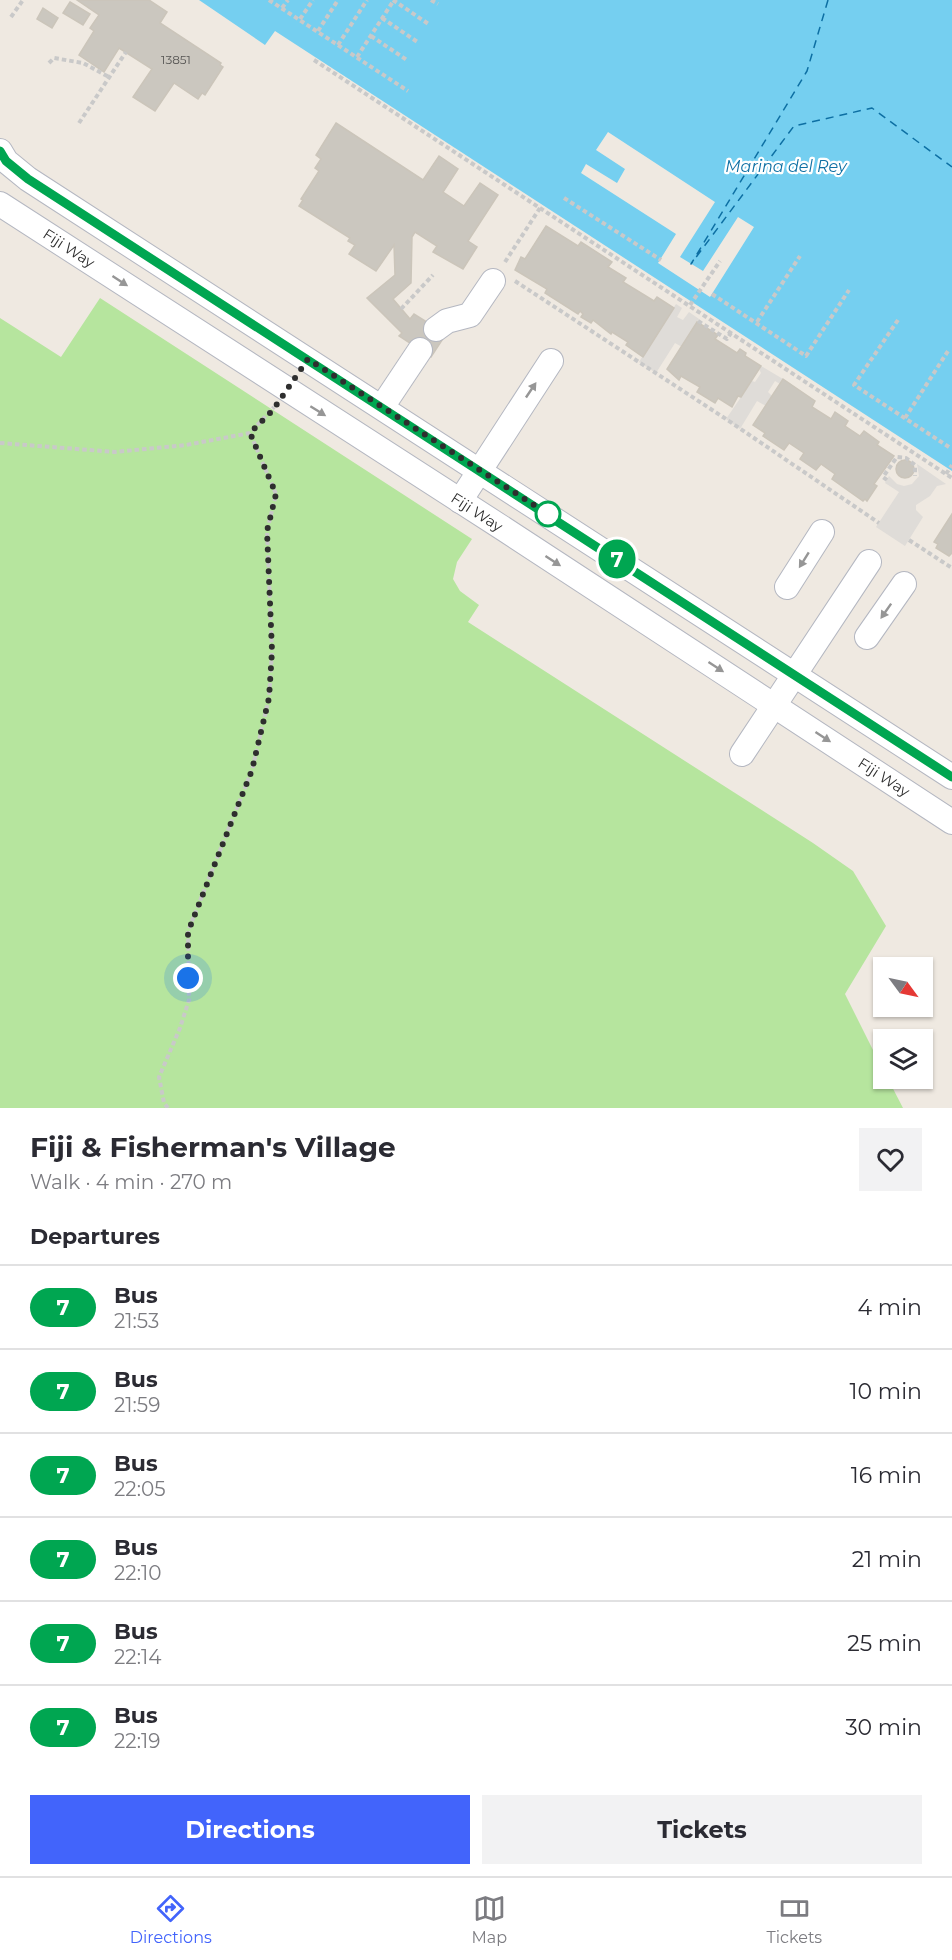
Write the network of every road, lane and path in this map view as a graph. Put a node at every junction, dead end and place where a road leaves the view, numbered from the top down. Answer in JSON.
{"nodes":[{"id":1,"x":23,"y":0,"type":"edge"},
{"id":2,"x":269,"y":0,"type":"edge"},
{"id":3,"x":288,"y":0,"type":"edge"},
{"id":4,"x":313,"y":0,"type":"edge"},
{"id":5,"x":338,"y":0,"type":"edge"},
{"id":6,"x":367,"y":0,"type":"edge"},
{"id":7,"x":393,"y":0,"type":"edge"},
{"id":8,"x":431,"y":0,"type":"edge"},
{"id":9,"x":438,"y":4,"type":"dead end"},
{"id":10,"x":282,"y":8,"type":"junction"},
{"id":11,"x":11,"y":17,"type":"dead end"},
{"id":12,"x":382,"y":18,"type":"junction"},
{"id":13,"x":300,"y":19,"type":"junction"},
{"id":14,"x":430,"y":25,"type":"dead end"},
{"id":15,"x":318,"y":31,"type":"junction"},
{"id":16,"x":371,"y":36,"type":"junction"},
{"id":17,"x":419,"y":43,"type":"dead end"},
{"id":18,"x":338,"y":45,"type":"junction"},
{"id":19,"x":126,"y":52,"type":"dead end"},
{"id":20,"x":357,"y":57,"type":"junction"},
{"id":21,"x":314,"y":60,"type":"dead end"},
{"id":22,"x":407,"y":60,"type":"dead end"},
{"id":23,"x":49,"y":63,"type":"dead end"},
{"id":24,"x":109,"y":77,"type":"junction"},
{"id":25,"x":408,"y":91,"type":"dead end"},
{"id":26,"x":79,"y":123,"type":"dead end"},
{"id":27,"x":0,"y":151,"type":"edge"},
{"id":28,"x":564,"y":198,"type":"dead end"},
{"id":29,"x":0,"y":204,"type":"edge"},
{"id":30,"x":540,"y":208,"type":"junction"},
{"id":31,"x":800,"y":256,"type":"dead end"},
{"id":32,"x":661,"y":260,"type":"dead end"},
{"id":33,"x":720,"y":261,"type":"dead end"},
{"id":34,"x":433,"y":275,"type":"dead end"},
{"id":35,"x":496,"y":276,"type":"junction"},
{"id":36,"x":849,"y":290,"type":"dead end"},
{"id":37,"x":712,"y":294,"type":"dead end"},
{"id":38,"x":690,"y":305,"type":"junction"},
{"id":39,"x":401,"y":309,"type":"dead end"},
{"id":40,"x":898,"y":320,"type":"dead end"},
{"id":41,"x":698,"y":321,"type":"dead end"},
{"id":42,"x":757,"y":322,"type":"junction"},
{"id":43,"x":436,"y":329,"type":"dead end"},
{"id":44,"x":730,"y":333,"type":"junction"},
{"id":45,"x":420,"y":350,"type":"dead end"},
{"id":46,"x":948,"y":351,"type":"dead end"},
{"id":47,"x":308,"y":359,"type":"junction"},
{"id":48,"x":551,"y":361,"type":"dead end"},
{"id":49,"x":286,"y":390,"type":"junction"},
{"id":50,"x":382,"y":407,"type":"junction"},
{"id":51,"x":905,"y":418,"type":"junction"},
{"id":52,"x":250,"y":433,"type":"junction"},
{"id":53,"x":0,"y":443,"type":"edge"},
{"id":54,"x":949,"y":447,"type":"dead end"},
{"id":55,"x":952,"y":465,"type":"edge"},
{"id":56,"x":479,"y":470,"type":"junction"},
{"id":57,"x":946,"y":474,"type":"junction"},
{"id":58,"x":915,"y":476,"type":"dead end"},
{"id":59,"x":952,"y":478,"type":"edge"},
{"id":60,"x":887,"y":480,"type":"dead end"},
{"id":61,"x":460,"y":501,"type":"junction"},
{"id":62,"x":879,"y":523,"type":"dead end"},
{"id":63,"x":822,"y":532,"type":"dead end"},
{"id":64,"x":909,"y":540,"type":"dead end"},
{"id":65,"x":869,"y":562,"type":"dead end"},
{"id":66,"x":952,"y":568,"type":"edge"},
{"id":67,"x":904,"y":584,"type":"dead end"},
{"id":68,"x":787,"y":587,"type":"dead end"},
{"id":69,"x":867,"y":638,"type":"dead end"},
{"id":70,"x":795,"y":674,"type":"junction"},
{"id":71,"x":774,"y":705,"type":"junction"},
{"id":72,"x":742,"y":754,"type":"dead end"},
{"id":73,"x":952,"y":777,"type":"edge"},
{"id":74,"x":952,"y":822,"type":"edge"},
{"id":75,"x":168,"y":1108,"type":"edge"}],
"edges":[{"from":1,"to":11,"type":"path"},
{"from":2,"to":10,"type":"path"},
{"from":3,"to":10,"type":"path"},
{"from":4,"to":13,"type":"path"},
{"from":5,"to":15,"type":"path"},
{"from":6,"to":18,"type":"path"},
{"from":7,"to":12,"type":"path"},
{"from":7,"to":14,"type":"path"},
{"from":8,"to":9,"type":"path"},
{"from":10,"to":13,"type":"path"},
{"from":12,"to":16,"type":"path"},
{"from":12,"to":17,"type":"path"},
{"from":13,"to":15,"type":"path"},
{"from":15,"to":18,"type":"path"},
{"from":16,"to":20,"type":"path"},
{"from":16,"to":22,"type":"path"},
{"from":18,"to":20,"type":"path"},
{"from":19,"to":24,"type":"path"},
{"from":20,"to":25,"type":"path"},
{"from":21,"to":30,"type":"path"},
{"from":23,"to":24,"type":"path"},
{"from":24,"to":26,"type":"path"},
{"from":27,"to":47,"type":"street"},
{"from":28,"to":32,"type":"path"},
{"from":29,"to":49,"type":"street","name":"Fiji Way","one_way":true},
{"from":30,"to":35,"type":"path"},
{"from":30,"to":38,"type":"path"},
{"from":31,"to":42,"type":"path"},
{"from":33,"to":38,"type":"path"},
{"from":34,"to":39,"type":"path"},
{"from":35,"to":43,"type":"street"},
{"from":35,"to":62,"type":"path"},
{"from":36,"to":42,"type":"path"},
{"from":37,"to":42,"type":"path"},
{"from":38,"to":44,"type":"path"},
{"from":40,"to":51,"type":"path"},
{"from":41,"to":44,"type":"path"},
{"from":44,"to":57,"type":"path"},
{"from":45,"to":50,"type":"street"},
{"from":46,"to":51,"type":"path"},
{"from":47,"to":49,"type":"street"},
{"from":47,"to":50,"type":"street"},
{"from":56,"to":48,"type":"street","one_way":true},
{"from":49,"to":52,"type":"path"},
{"from":49,"to":61,"type":"street","name":"Fiji Way","one_way":true},
{"from":50,"to":56,"type":"street"},
{"from":51,"to":54,"type":"path"},
{"from":52,"to":53,"type":"path"},
{"from":52,"to":75,"type":"path"},
{"from":55,"to":57,"type":"path"},
{"from":56,"to":61,"type":"street"},
{"from":56,"to":70,"type":"street"},
{"from":57,"to":59,"type":"path"},
{"from":58,"to":60,"type":"path"},
{"from":61,"to":71,"type":"street","name":"Fiji Way","one_way":true},
{"from":63,"to":68,"type":"street","one_way":true},
{"from":64,"to":66,"type":"path"},
{"from":65,"to":70,"type":"street"},
{"from":67,"to":69,"type":"street","one_way":true},
{"from":70,"to":71,"type":"street"},
{"from":70,"to":73,"type":"street"},
{"from":71,"to":72,"type":"street"},
{"from":71,"to":74,"type":"street","name":"Fiji Way","one_way":true}]}
